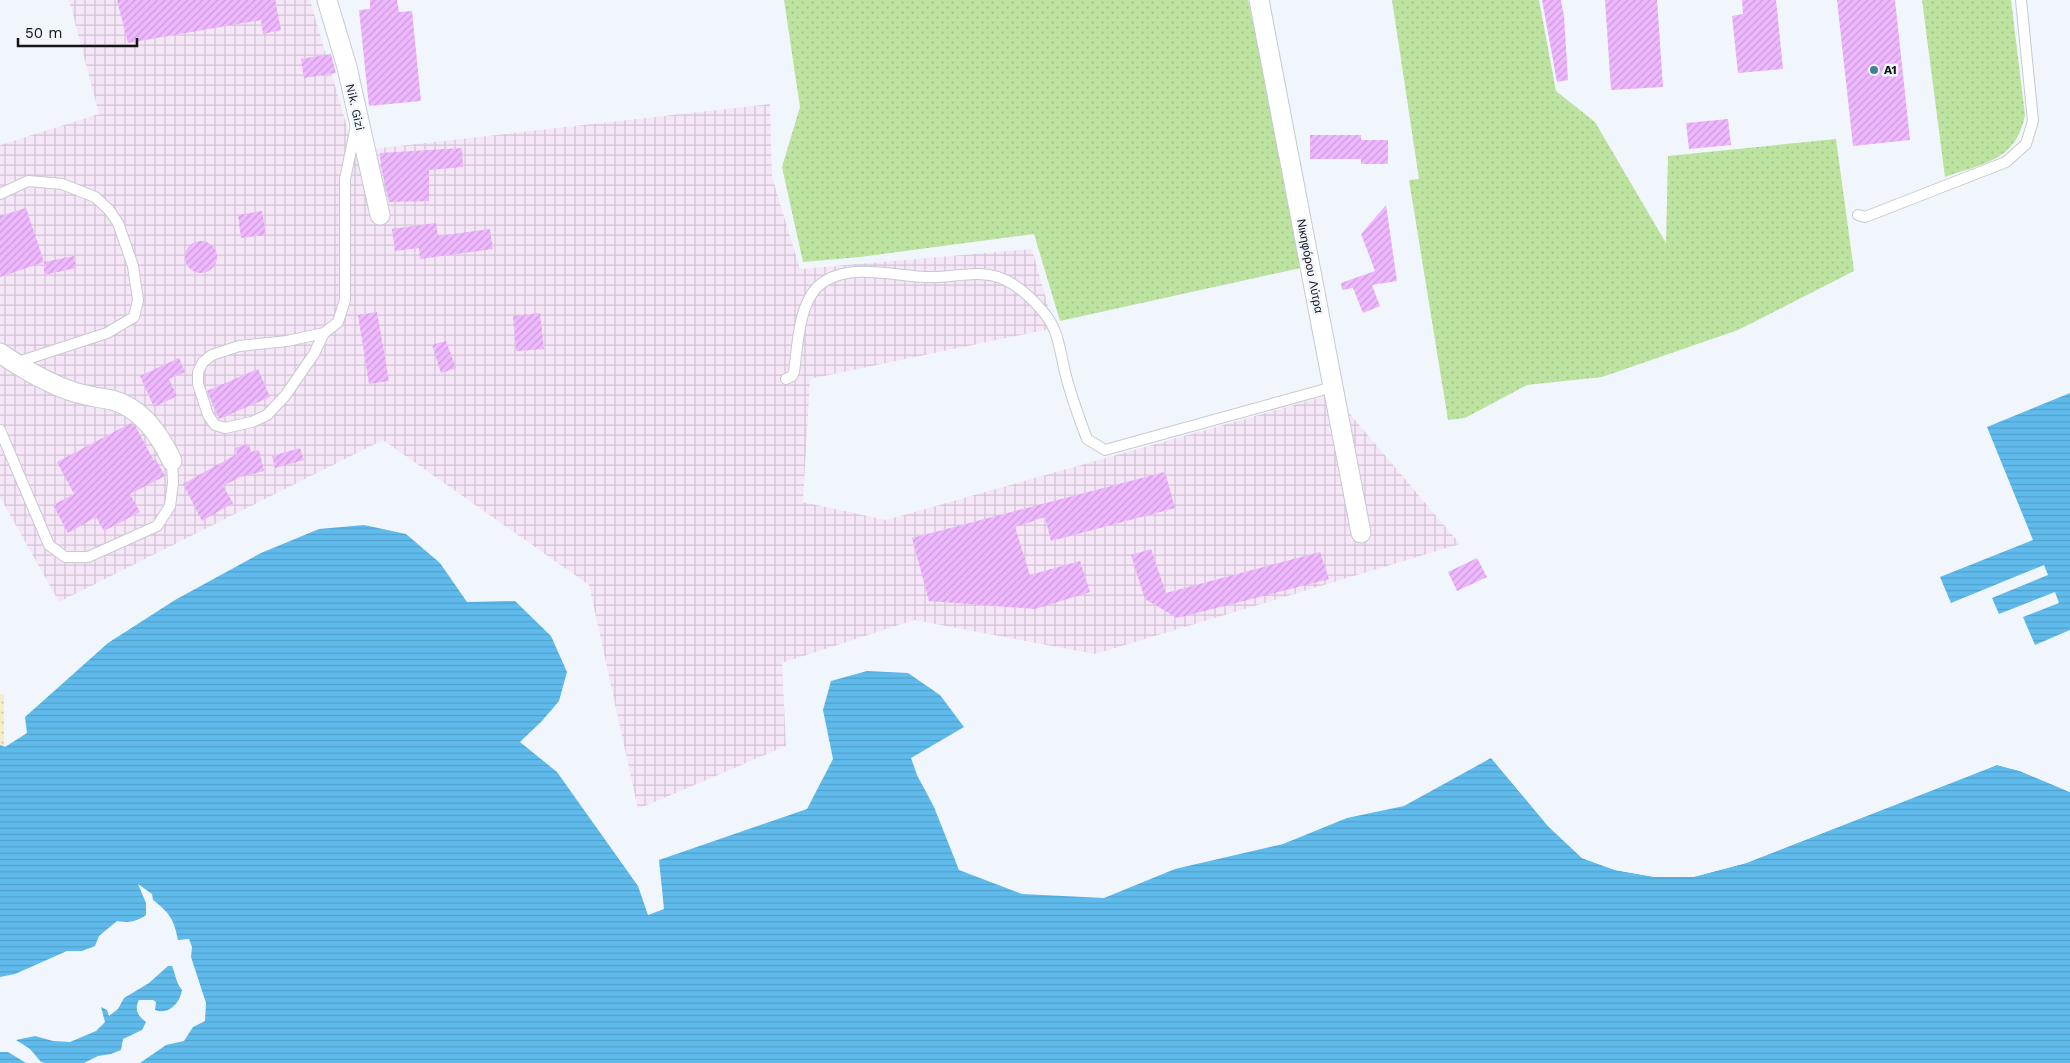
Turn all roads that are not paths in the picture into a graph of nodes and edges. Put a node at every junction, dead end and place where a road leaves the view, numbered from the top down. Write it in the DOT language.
graph roads {
  1 [pos="327,0"];
  2 [pos="1259,0"];
  3 [pos="2021,0"];
  4 [pos="358,118"];
  5 [pos="0,194"];
  6 [pos="380,215"];
  7 [pos="1858,216"];
  8 [pos="324,333"];
  9 [pos="8,358"];
  10 [pos="786,379"];
  11 [pos="1333,387"];
  12 [pos="0,430"];
  13 [pos="172,461"];
  14 [pos="1361,533"];
  1 -- 4 [label="street, Nik. Gizi"];
  2 -- 11 [label="street, Νικηφόρου Λύτρα"];
  3 -- 7 [label="lane"];
  4 -- 6 [label="street, Nik. Gizi"];
  4 -- 8 [label="lane"];
  5 -- 9 [label="lane"];
  8 -- 8 [label="lane"];
  9 -- 13 [label="street"];
  10 -- 11 [label="lane"];
  11 -- 14 [label="street, Νικηφόρου Λύτρα"];
  12 -- 13 [label="lane"];
}
